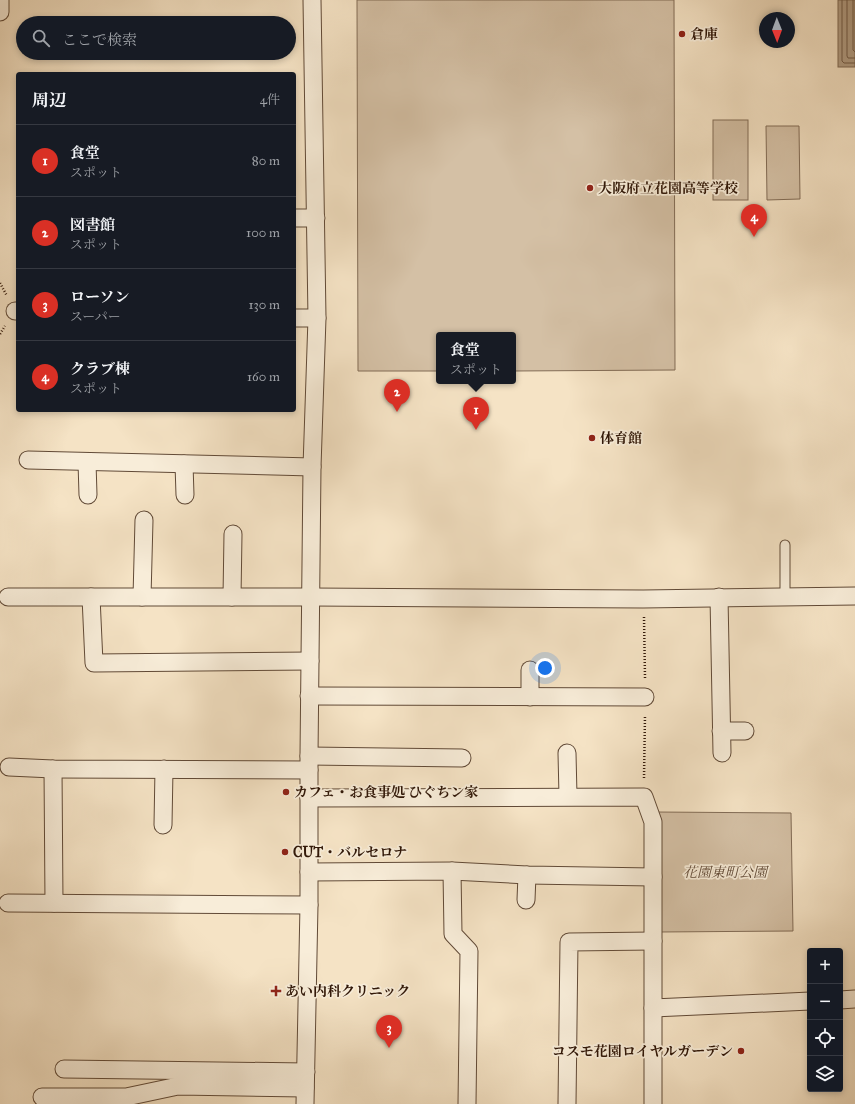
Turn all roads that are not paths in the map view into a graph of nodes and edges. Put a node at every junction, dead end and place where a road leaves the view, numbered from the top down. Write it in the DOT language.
graph roads {
  1 [pos="0,0"];
  2 [pos="312,0"];
  3 [pos="0,12"];
  4 [pos="296,218"];
  5 [pos="316,218"];
  6 [pos="296,318"];
  7 [pos="317,318"];
  8 [pos="28,460"];
  9 [pos="87,462"];
  10 [pos="184,464"];
  11 [pos="312,467"];
  12 [pos="88,495"];
  13 [pos="184,495"];
  14 [pos="144,520"];
  15 [pos="233,534"];
  16 [pos="785,545"];
  17 [pos="785,596"];
  18 [pos="855,596"];
  19 [pos="8,597"];
  20 [pos="91,597"];
  21 [pos="142,597"];
  22 [pos="232,597"];
  23 [pos="311,597"];
  24 [pos="719,597"];
  25 [pos="310,661"];
  26 [pos="530,670"];
  27 [pos="309,696"];
  28 [pos="530,697"];
  29 [pos="645,697"];
  30 [pos="721,731"];
  31 [pos="745,731"];
  32 [pos="567,753"];
  33 [pos="722,753"];
  34 [pos="462,758"];
  35 [pos="309,763"];
  36 [pos="9,767"];
  37 [pos="53,769"];
  38 [pos="164,769"];
  39 [pos="568,796"];
  40 [pos="309,798"];
  41 [pos="163,825"];
  42 [pos="309,872"];
  43 [pos="452,872"];
  44 [pos="526,875"];
  45 [pos="653,877"];
  46 [pos="526,900"];
  47 [pos="8,903"];
  48 [pos="54,903"];
  49 [pos="309,905"];
  50 [pos="654,941"];
  51 [pos="855,999"];
  52 [pos="843,1000"];
  53 [pos="807,1001"];
  54 [pos="653,1008"];
  55 [pos="64,1069"];
  56 [pos="305,1088"];
  57 [pos="42,1097"];
  58 [pos="466,1104"];
  59 [pos="568,1104"];
  60 [pos="653,1104"];
  1 -- 3 [label="street"];
  2 -- 5 [label="street"];
  4 -- 5 [label="street"];
  5 -- 7 [label="street"];
  6 -- 7 [label="street"];
  7 -- 11 [label="street"];
  8 -- 9 [label="street"];
  9 -- 10 [label="street"];
  9 -- 12 [label="street"];
  10 -- 11 [label="street"];
  10 -- 13 [label="street"];
  11 -- 23 [label="street"];
  14 -- 21 [label="street"];
  15 -- 22 [label="street"];
  16 -- 17 [label="lane"];
  17 -- 18 [label="street"];
  17 -- 24 [label="street"];
  19 -- 20 [label="street"];
  20 -- 21 [label="street"];
  20 -- 25 [label="street"];
  21 -- 22 [label="street"];
  22 -- 23 [label="street"];
  23 -- 24 [label="street"];
  23 -- 25 [label="street"];
  24 -- 30 [label="street"];
  25 -- 27 [label="street"];
  26 -- 28 [label="street"];
  27 -- 28 [label="street"];
  27 -- 35 [label="street"];
  28 -- 29 [label="street"];
  30 -- 31 [label="street"];
  30 -- 33 [label="street"];
  32 -- 39 [label="street"];
  34 -- 35 [label="street"];
  35 -- 38 [label="street"];
  35 -- 40 [label="street"];
  36 -- 37 [label="street"];
  37 -- 38 [label="street"];
  37 -- 48 [label="street"];
  38 -- 41 [label="street"];
  39 -- 40 [label="street"];
  39 -- 45 [label="street"];
  40 -- 42 [label="street"];
  42 -- 43 [label="street"];
  42 -- 49 [label="street"];
  43 -- 44 [label="street"];
  43 -- 58 [label="street"];
  44 -- 45 [label="street"];
  44 -- 46 [label="street"];
  45 -- 50 [label="street"];
  47 -- 48 [label="street"];
  48 -- 49 [label="street"];
  49 -- 56 [label="street"];
  50 -- 54 [label="street"];
  50 -- 59 [label="street"];
  51 -- 52 [label="street"];
  53 -- 54 [label="street"];
  54 -- 60 [label="street"];
  55 -- 56 [label="street"];
  56 -- 57 [label="street"];
}
